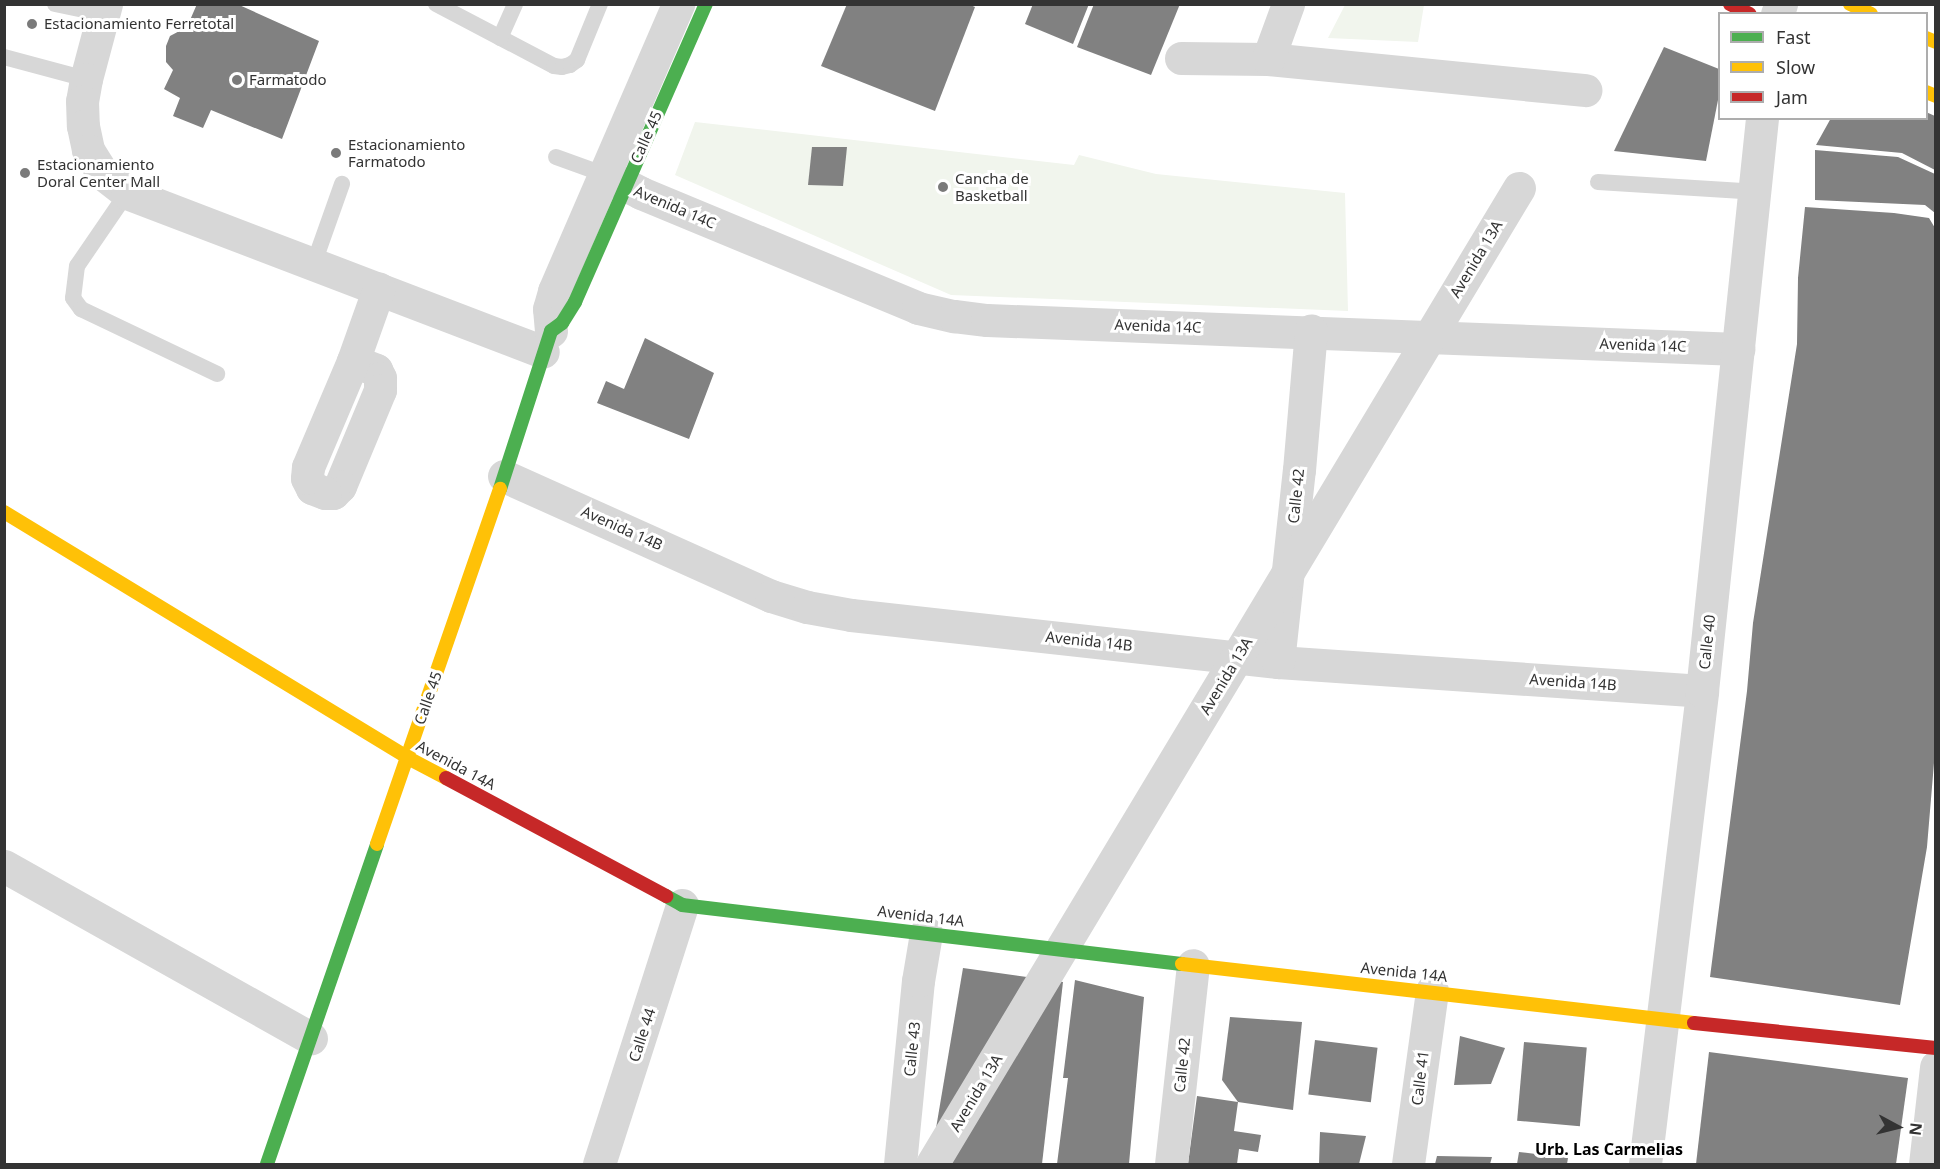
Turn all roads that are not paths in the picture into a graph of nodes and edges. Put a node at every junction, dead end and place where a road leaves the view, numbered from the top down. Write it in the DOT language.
graph roads {
  1 [pos="55,4"];
  2 [pos="436,4"];
  3 [pos="515,4"];
  4 [pos="600,4"];
  5 [pos="678,4"];
  6 [pos="706,4"];
  7 [pos="1288,4"];
  8 [pos="1730,4"];
  9 [pos="1850,4"];
  10 [pos="105,9"];
  11 [pos="1746,12"];
  12 [pos="1867,12"];
  13 [pos="500,38"];
  14 [pos="4,57"];
  15 [pos="1181,58"];
  16 [pos="1268,59"];
  17 [pos="86,79"];
  18 [pos="1585,90"];
  19 [pos="1762,120"];
  20 [pos="556,157"];
  21 [pos="615,180"];
  22 [pos="1598,182"];
  23 [pos="342,184"];
  24 [pos="1519,188"];
  25 [pos="1755,192"];
  26 [pos="127,194"];
  27 [pos="315,263"];
  28 [pos="379,288"];
  29 [pos="1311,331"];
  30 [pos="547,342"];
  31 [pos="1738,349"];
  32 [pos="354,361"];
  33 [pos="217,374"];
  34 [pos="504,476"];
  35 [pos="4,512"];
  36 [pos="1278,662"];
  37 [pos="1702,691"];
  38 [pos="408,758"];
  39 [pos="4,866"];
  40 [pos="682,905"];
  41 [pos="926,933"];
  42 [pos="1193,965"];
  43 [pos="1432,991"];
  44 [pos="1662,1020"];
  45 [pos="311,1038"];
  46 [pos="1935,1048"];
  47 [pos="1935,1066"];
  48 [pos="267,1164"];
  49 [pos="599,1164"];
  50 [pos="900,1164"];
  51 [pos="932,1164"];
  52 [pos="1171,1164"];
  53 [pos="1408,1164"];
  54 [pos="1645,1164"];
  55 [pos="1925,1164"];
  1 -- 10 [label="lane"];
  2 -- 13 [label="lane"];
  3 -- 13 [label="lane"];
  4 -- 13 [label="lane"];
  5 -- 21 [label="street, Calle 45"];
  6 -- 21 [label="street, Calle 45"];
  7 -- 16 [label="street"];
  8 -- 11 [label="street"];
  9 -- 12 [label="street"];
  10 -- 17 [label="street"];
  14 -- 17 [label="lane"];
  15 -- 16 [label="street"];
  16 -- 18 [label="street"];
  17 -- 26 [label="street"];
  19 -- 25 [label="street, Calle 40"];
  20 -- 21 [label="lane"];
  21 -- 29 [label="street, Avenida 14C"];
  21 -- 30 [label="street, Calle 45"];
  22 -- 25 [label="lane"];
  23 -- 27 [label="lane"];
  24 -- 51 [label="street, Avenida 13A"];
  25 -- 31 [label="street, Calle 40"];
  26 -- 27 [label="street"];
  26 -- 33 [label="lane"];
  27 -- 28 [label="street"];
  28 -- 30 [label="street"];
  28 -- 32 [label="street"];
  29 -- 31 [label="street, Avenida 14C"];
  29 -- 36 [label="street, Calle 42"];
  30 -- 34 [label="street, Calle 45"];
  31 -- 37 [label="street, Calle 40"];
  34 -- 36 [label="street, Avenida 14B"];
  34 -- 38 [label="street, Calle 45"];
  35 -- 38 [label="street, Avenida 14A"];
  36 -- 37 [label="street, Avenida 14B"];
  37 -- 44 [label="street, Calle 40"];
  38 -- 40 [label="street, Avenida 14A"];
  38 -- 45 [label="street, Calle 45"];
  39 -- 45 [label="street"];
  40 -- 41 [label="street, Avenida 14A"];
  40 -- 49 [label="street, Calle 44"];
  41 -- 42 [label="street, Avenida 14A"];
  41 -- 50 [label="street, Calle 43"];
  42 -- 43 [label="street, Avenida 14A"];
  42 -- 52 [label="street, Calle 42"];
  43 -- 44 [label="street, Avenida 14A"];
  43 -- 53 [label="street, Calle 41"];
  44 -- 46 [label="street, Avenida 14A"];
  44 -- 54 [label="street, Calle 40"];
  45 -- 48 [label="street, Calle 45"];
  47 -- 55 [label="street"];
}
